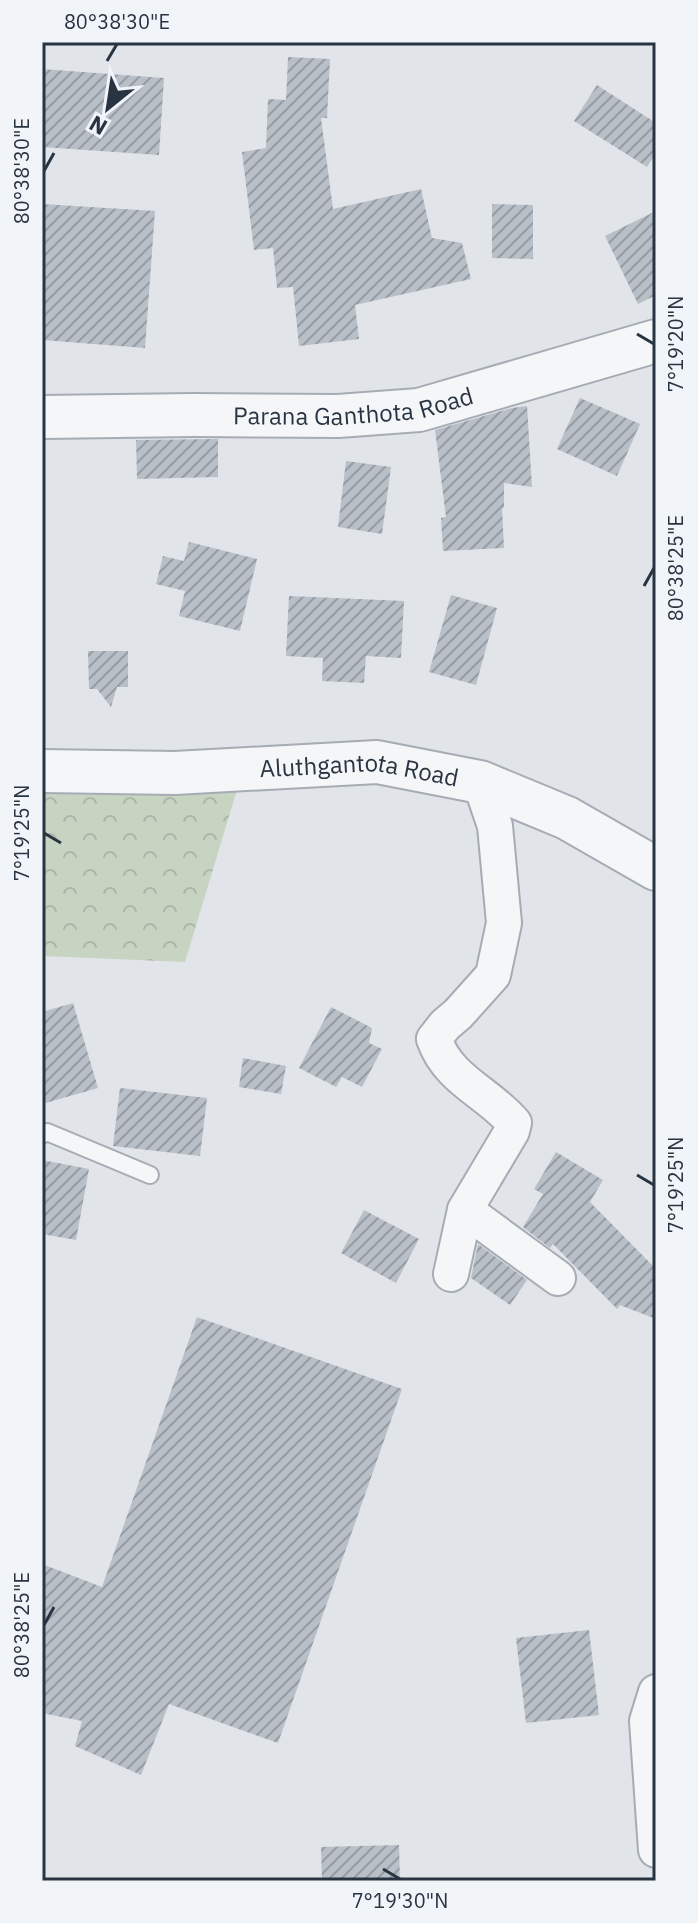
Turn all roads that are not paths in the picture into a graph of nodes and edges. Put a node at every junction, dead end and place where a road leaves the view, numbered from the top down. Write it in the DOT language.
graph roads {
  1 [pos="656,341"];
  2 [pos="42,417"];
  3 [pos="42,771"];
  4 [pos="480,782"];
  5 [pos="656,869"];
  6 [pos="42,1135"];
  7 [pos="150,1175"];
  8 [pos="465,1210"];
  9 [pos="451,1274"];
  10 [pos="558,1278"];
  11 [pos="656,1692"];
  12 [pos="656,1850"];
  1 -- 2 [label="street, Parana Ganthota Road"];
  3 -- 4 [label="street, Aluthgantota Road"];
  4 -- 5 [label="street, Aluthgantota Road"];
  4 -- 8 [label="street"];
  6 -- 7 [label="lane"];
  8 -- 9 [label="street"];
  8 -- 10 [label="street"];
  11 -- 12 [label="street"];
}
